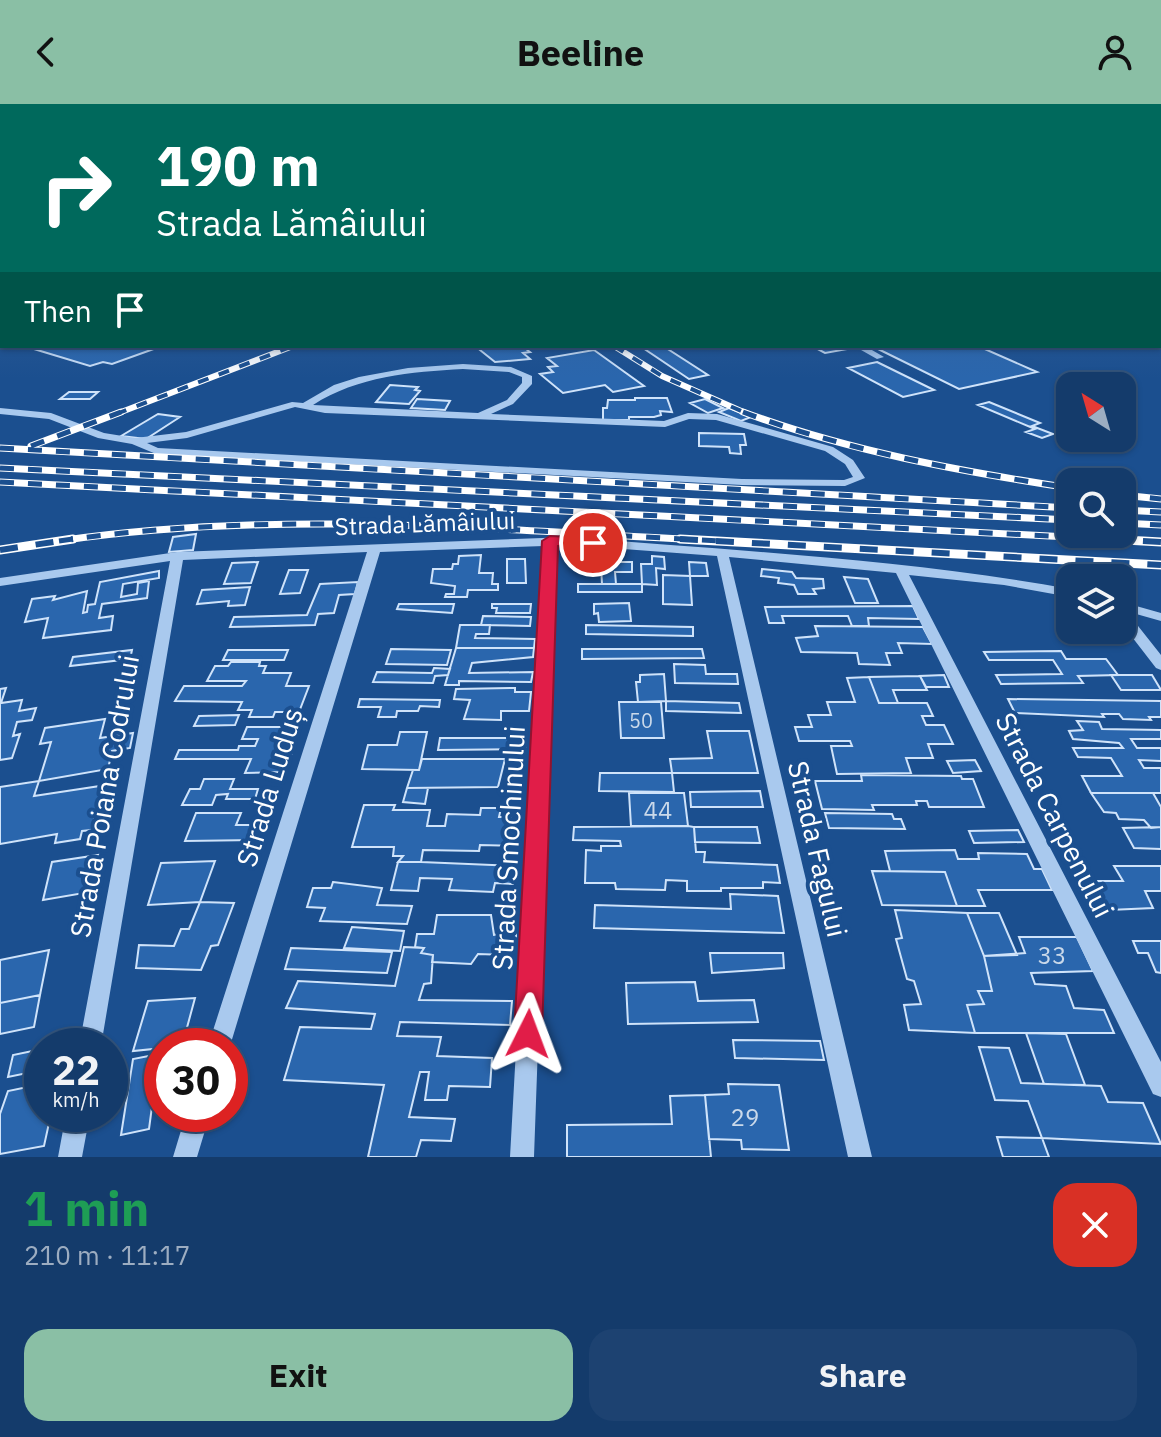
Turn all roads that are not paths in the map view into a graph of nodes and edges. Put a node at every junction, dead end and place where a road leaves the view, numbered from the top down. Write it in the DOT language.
graph roads {
  1 [pos="862,348"];
  2 [pos="880,357"];
  3 [pos="303,407"];
  4 [pos="0,411"];
  5 [pos="474,416"];
  6 [pos="135,441"];
  7 [pos="550,541"];
  8 [pos="375,547"];
  9 [pos="722,553"];
  10 [pos="177,556"];
  11 [pos="900,569"];
  12 [pos="0,582"];
  13 [pos="1056,590"];
  14 [pos="1136,610"];
  15 [pos="1161,617"];
  16 [pos="1136,633"];
  17 [pos="1161,665"];
  18 [pos="93,1028"];
  19 [pos="225,1028"];
  20 [pos="1161,1086"];
  21 [pos="75,1132"];
  22 [pos="193,1132"];
  23 [pos="70,1157"];
  24 [pos="185,1157"];
  25 [pos="522,1157"];
  26 [pos="860,1157"];
  1 -- 2 [label="street"];
  3 -- 5 [label="street"];
  3 -- 5 [label="street"];
  3 -- 6 [label="street"];
  4 -- 6 [label="street"];
  5 -- 6 [label="street"];
  7 -- 8 [label="street, Strada Lămâiului"];
  7 -- 9 [label="street, Strada Lămâiului"];
  7 -- 25 [label="street, Strada Smochinului"];
  8 -- 10 [label="street, Strada Lămâiului"];
  8 -- 19 [label="street, Strada Luduș"];
  9 -- 11 [label="street, Strada Lămâiului"];
  9 -- 26 [label="street, Strada Fagului"];
  10 -- 12 [label="street, Strada Lămâiului"];
  10 -- 18 [label="street, Strada Poiana Codrului"];
  11 -- 13 [label="street, Strada Lămâiului"];
  11 -- 20 [label="street, Strada Carpenului"];
  14 -- 15 [label="street"];
  16 -- 17 [label="street"];
  21 -- 23 [label="street"];
  22 -- 24 [label="street"];
}
